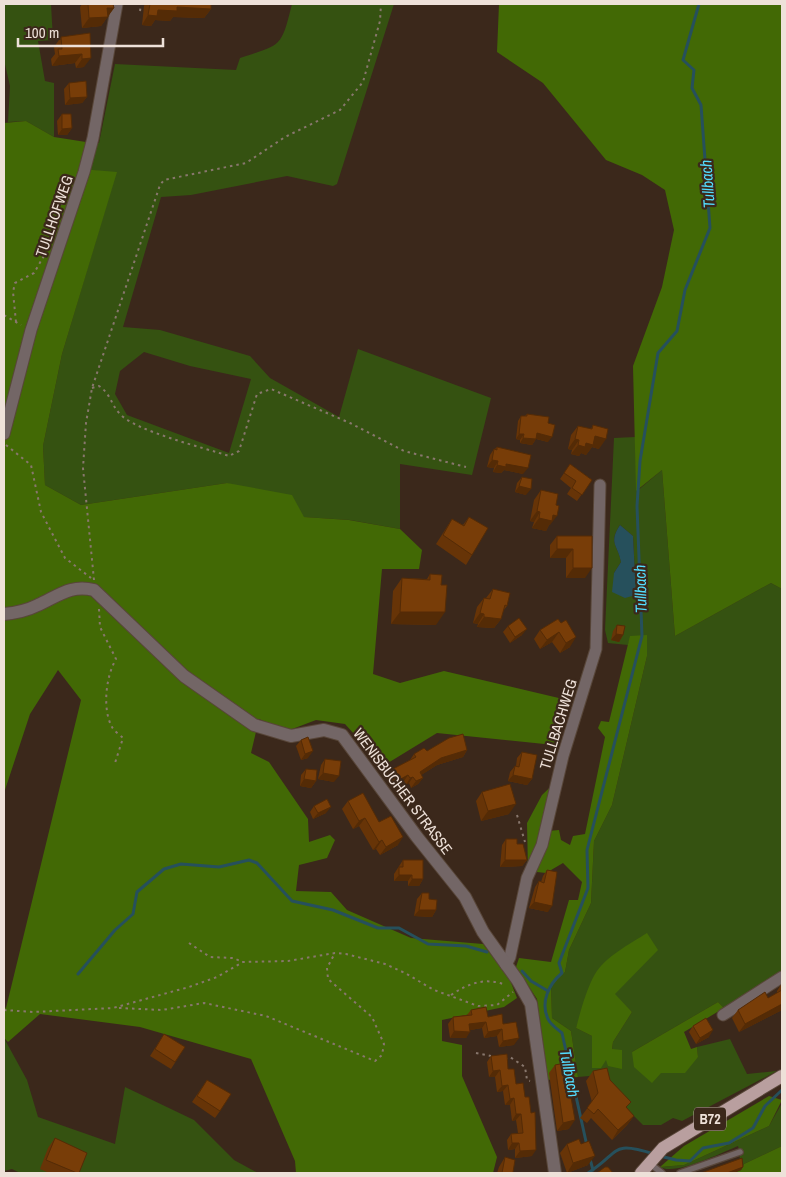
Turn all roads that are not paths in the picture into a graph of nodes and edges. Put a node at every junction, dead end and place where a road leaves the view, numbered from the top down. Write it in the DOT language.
graph roads {
  1 [pos="117,4"];
  2 [pos="4,434"];
  3 [pos="600,485"];
  4 [pos="4,614"];
  5 [pos="506,965"];
  6 [pos="782,977"];
  7 [pos="723,1014"];
  8 [pos="782,1073"];
  9 [pos="740,1152"];
  10 [pos="649,1163"];
  11 [pos="555,1173"];
  12 [pos="641,1173"];
  13 [pos="662,1173"];
  14 [pos="680,1173"];
  1 -- 2 [label="street, TULLHOFWEG"];
  3 -- 5 [label="street, TULLBACHWEG"];
  4 -- 5 [label="street, WENISBUCHER STRASSE"];
  5 -- 11 [label="street, WENISBUCHER STRASSE"];
  6 -- 7 [label="street"];
  8 -- 10 [label="main road, B72"];
  9 -- 14 [label="lane"];
  10 -- 12 [label="main road, B72"];
  10 -- 13 [label="lane"];
}
